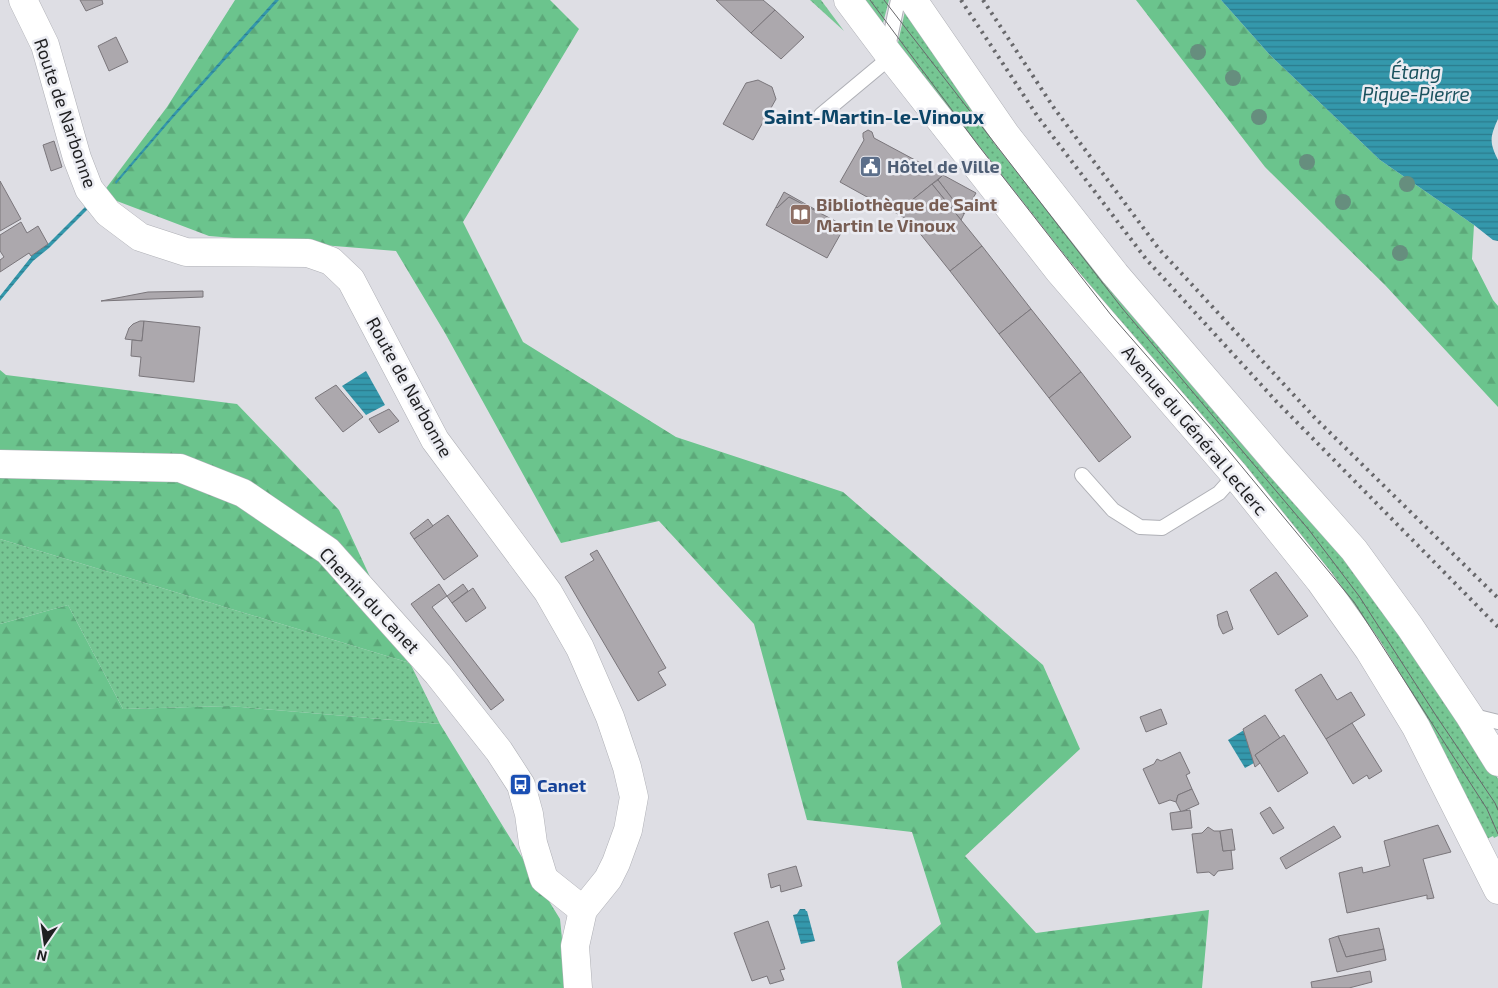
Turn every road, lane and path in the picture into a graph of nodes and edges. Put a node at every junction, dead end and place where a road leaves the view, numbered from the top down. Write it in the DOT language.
graph roads {
  1 [pos="23,0"];
  2 [pos="848,0"];
  3 [pos="898,0"];
  4 [pos="913,0"];
  5 [pos="887,52"];
  6 [pos="822,116"];
  7 [pos="0,464"];
  8 [pos="1235,475"];
  9 [pos="1082,476"];
  10 [pos="1469,714"];
  11 [pos="1498,722"];
  12 [pos="1498,762"];
  13 [pos="1498,890"];
  14 [pos="582,910"];
  15 [pos="578,988"];
  1 -- 14 [label="street, Route de Narbonne"];
  2 -- 5 [label="street, Avenue du Général Leclerc"];
  3 -- 5 [label="lane"];
  4 -- 10 [label="street"];
  5 -- 6 [label="lane"];
  5 -- 8 [label="street, Avenue du Général Leclerc"];
  7 -- 14 [label="street, Chemin du Canet"];
  8 -- 9 [label="lane"];
  8 -- 13 [label="street, Avenue du Général Leclerc"];
  10 -- 11 [label="lane"];
  10 -- 12 [label="street"];
  14 -- 15 [label="street, Route de Narbonne"];
}
